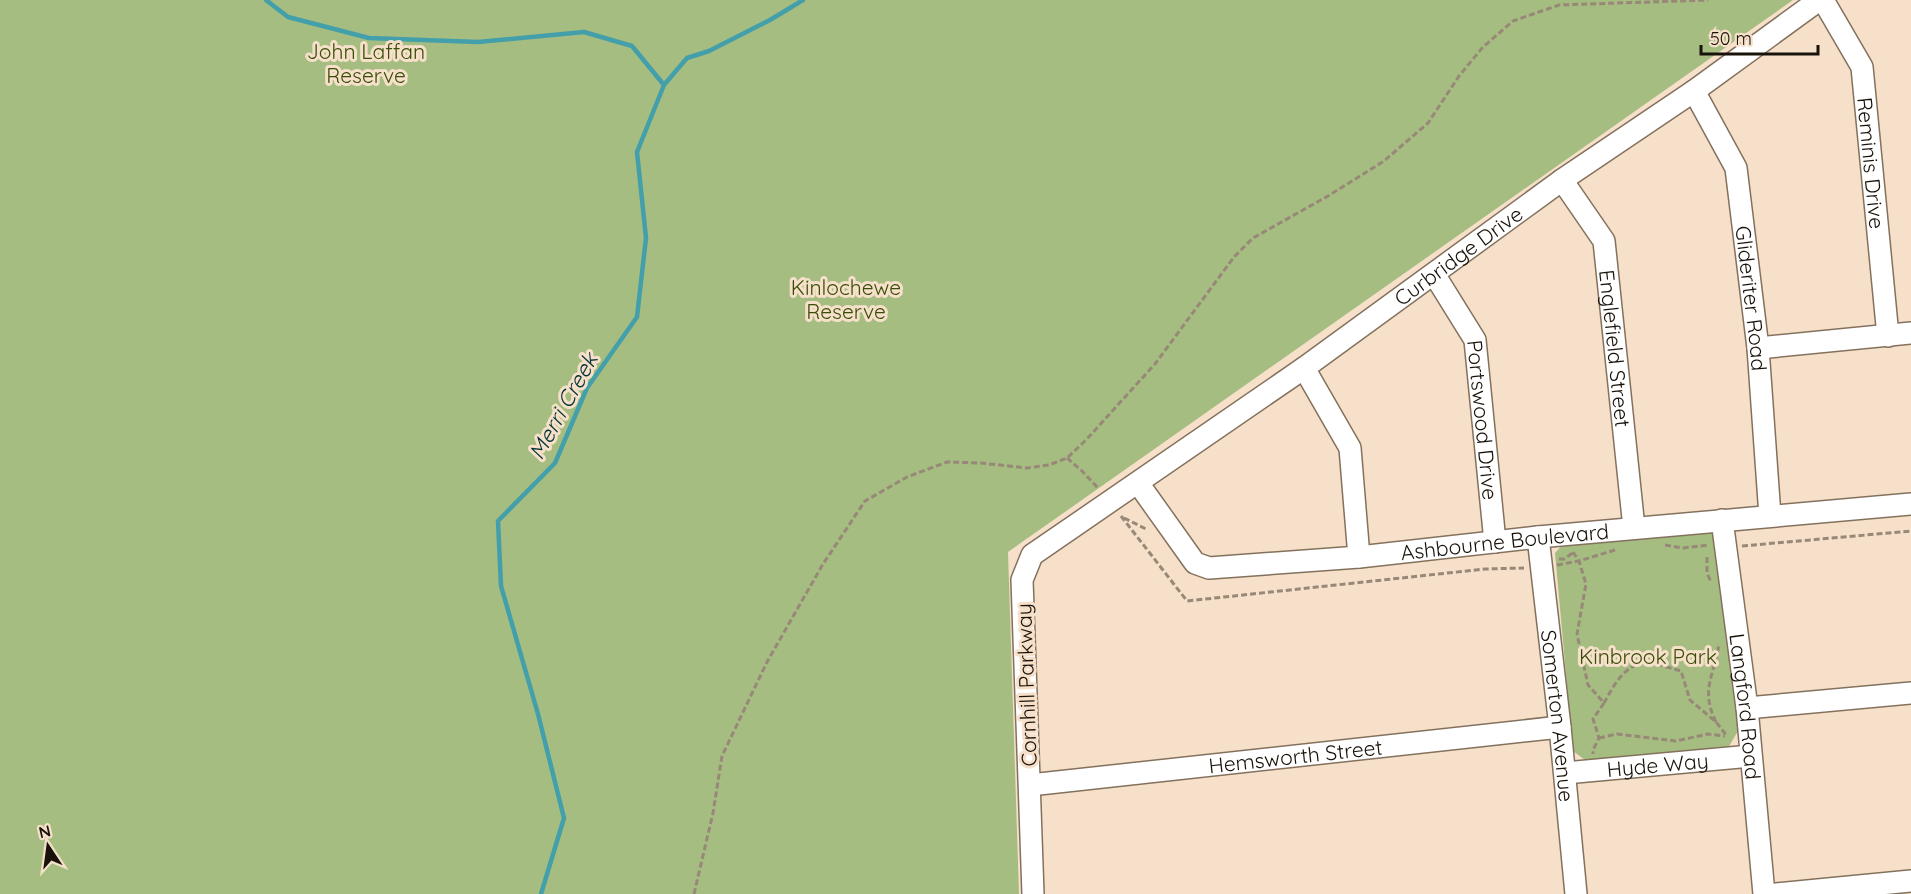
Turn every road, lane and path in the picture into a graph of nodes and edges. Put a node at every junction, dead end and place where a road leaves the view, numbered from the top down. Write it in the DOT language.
graph roads {
  1 [pos="1708,0"];
  2 [pos="1821,0"];
  3 [pos="1694,91"];
  4 [pos="1562,180"];
  5 [pos="1434,274"];
  6 [pos="1911,333"];
  7 [pos="1888,336"];
  8 [pos="1758,348"];
  9 [pos="1304,368"];
  10 [pos="1067,458"];
  11 [pos="1138,483"];
  12 [pos="1911,504"];
  13 [pos="1103,507"];
  14 [pos="1770,516"];
  15 [pos="1722,520"];
  16 [pos="1634,528"];
  17 [pos="1911,531"];
  18 [pos="1538,537"];
  19 [pos="1495,542"];
  20 [pos="1717,546"];
  21 [pos="1564,548"];
  22 [pos="1359,557"];
  23 [pos="1711,583"];
  24 [pos="1720,642"];
  25 [pos="1911,693"];
  26 [pos="1604,703"];
  27 [pos="1747,708"];
  28 [pos="1716,722"];
  29 [pos="1560,727"];
  30 [pos="1599,738"];
  31 [pos="1751,756"];
  32 [pos="1594,771"];
  33 [pos="1565,773"];
  34 [pos="1030,785"];
  35 [pos="1911,881"];
  36 [pos="694,894"];
  37 [pos="1033,894"];
  38 [pos="1576,894"];
  39 [pos="1764,894"];
  40 [pos="1776,894"];
  1 -- 10 [label="path"];
  2 -- 3 [label="street, Curbridge Drive"];
  2 -- 7 [label="street, Reminis Drive"];
  3 -- 4 [label="street, Curbridge Drive"];
  3 -- 8 [label="street, Glideriter Road"];
  4 -- 5 [label="street, Curbridge Drive"];
  4 -- 16 [label="street, Englefield Street"];
  5 -- 9 [label="street, Curbridge Drive"];
  5 -- 19 [label="street, Portswood Drive"];
  6 -- 7 [label="street"];
  7 -- 8 [label="street"];
  8 -- 14 [label="street, Glideriter Road"];
  9 -- 11 [label="street, Curbridge Drive"];
  9 -- 22 [label="street"];
  10 -- 13 [label="path"];
  10 -- 36 [label="path"];
  11 -- 13 [label="street, Curbridge Drive"];
  11 -- 22 [label="street, Ashbourne Boulevard"];
  12 -- 14 [label="street, Ashbourne Boulevard"];
  13 -- 34 [label="street, Cornhill Parkway"];
  14 -- 15 [label="street, Ashbourne Boulevard"];
  15 -- 16 [label="street, Ashbourne Boulevard"];
  15 -- 20 [label="street, Langford Road"];
  15 -- 20 [label="path"];
  16 -- 18 [label="street, Ashbourne Boulevard"];
  17 -- 20 [label="path"];
  18 -- 19 [label="street, Ashbourne Boulevard"];
  18 -- 29 [label="street, Somerton Avenue"];
  19 -- 22 [label="street, Ashbourne Boulevard"];
  20 -- 23 [label="path"];
  20 -- 27 [label="street, Langford Road"];
  21 -- 26 [label="path"];
  24 -- 28 [label="path"];
  25 -- 27 [label="street"];
  26 -- 28 [label="path"];
  26 -- 30 [label="path"];
  27 -- 31 [label="street, Langford Road"];
  28 -- 30 [label="path"];
  29 -- 33 [label="street, Somerton Avenue"];
  29 -- 34 [label="street, Hemsworth Street"];
  30 -- 32 [label="path"];
  31 -- 32 [label="street, Hyde Way"];
  31 -- 39 [label="street, Langford Road"];
  32 -- 33 [label="street, Hyde Way"];
  33 -- 38 [label="street, Somerton Avenue"];
  34 -- 37 [label="street, Cornhill Parkway"];
  35 -- 40 [label="street"];
}
